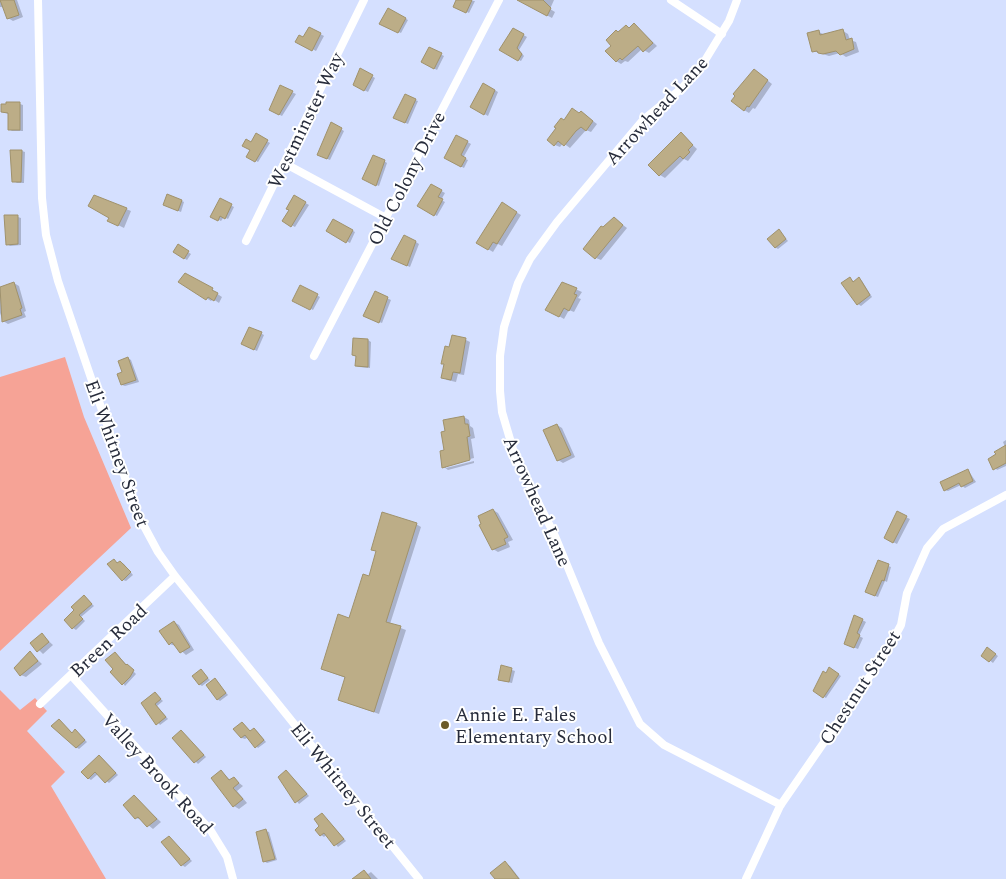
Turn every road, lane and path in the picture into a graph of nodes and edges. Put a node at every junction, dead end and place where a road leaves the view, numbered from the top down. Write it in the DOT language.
graph roads {
  1 [pos="38,0"];
  2 [pos="364,0"];
  3 [pos="499,0"];
  4 [pos="671,0"];
  5 [pos="737,0"];
  6 [pos="722,34"];
  7 [pos="284,163"];
  8 [pos="386,218"];
  9 [pos="246,241"];
  10 [pos="314,356"];
  11 [pos="1006,494"];
  12 [pos="175,576"];
  13 [pos="71,675"];
  14 [pos="40,704"];
  15 [pos="781,805"];
  16 [pos="233,879"];
  17 [pos="419,879"];
  18 [pos="746,879"];
  1 -- 12 [label="street, Eli Whitney Street"];
  2 -- 7 [label="street, Westminster Way"];
  3 -- 8 [label="street, Old Colony Drive"];
  4 -- 6 [label="street"];
  5 -- 6 [label="street, Arrowhead Lane"];
  6 -- 15 [label="street, Arrowhead Lane"];
  7 -- 8 [label="street"];
  7 -- 9 [label="street, Westminster Way"];
  8 -- 10 [label="street, Old Colony Drive"];
  11 -- 15 [label="street, Chestnut Street"];
  12 -- 13 [label="street, Breen Road"];
  12 -- 17 [label="street, Eli Whitney Street"];
  13 -- 14 [label="street, Breen Road"];
  13 -- 16 [label="street, Valley Brook Road"];
  15 -- 18 [label="street, Chestnut Street"];
}
